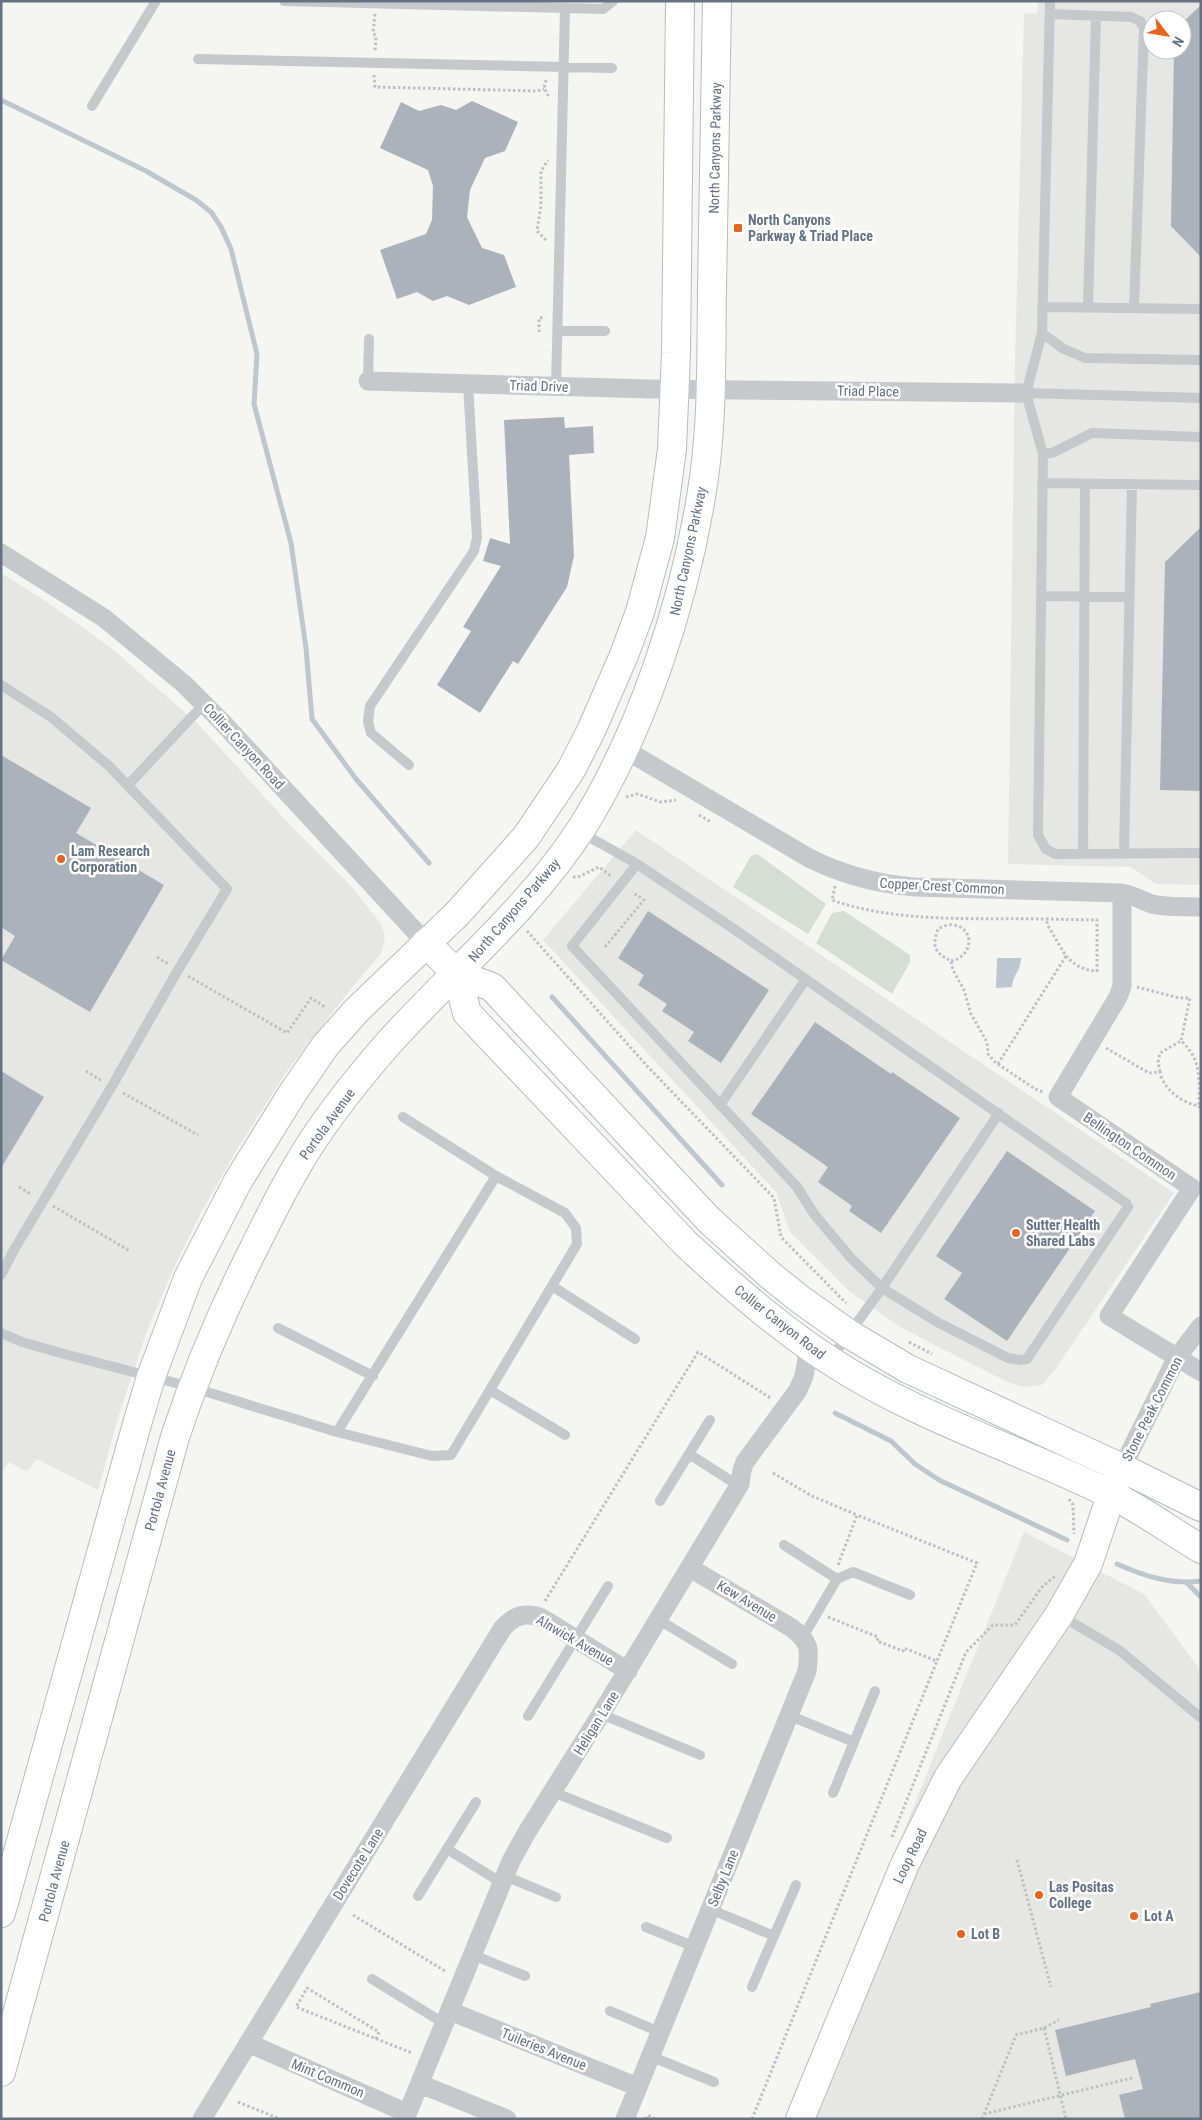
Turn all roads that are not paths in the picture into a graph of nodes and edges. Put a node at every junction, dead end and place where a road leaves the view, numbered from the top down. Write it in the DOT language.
graph roads {
  1 [pos="156,1"];
  2 [pos="284,1"];
  3 [pos="613,1"];
  4 [pos="680,1"];
  5 [pos="717,1"];
  6 [pos="1050,1"];
  7 [pos="566,8"];
  8 [pos="1050,14"];
  9 [pos="1096,16"];
  10 [pos="198,59"];
  11 [pos="564,67"];
  12 [pos="612,68"];
  13 [pos="92,106"];
  14 [pos="1042,307"];
  15 [pos="1088,307"];
  16 [pos="1134,308"];
  17 [pos="1201,309"];
  18 [pos="558,331"];
  19 [pos="605,331"];
  20 [pos="1042,333"];
  21 [pos="370,340"];
  22 [pos="1201,360"];
  23 [pos="368,382"];
  24 [pos="468,384"];
  25 [pos="556,387"];
  26 [pos="674,389"];
  27 [pos="710,389"];
  28 [pos="1026,393"];
  29 [pos="1201,398"];
  30 [pos="1201,437"];
  31 [pos="1043,454"];
  32 [pos="1042,483"];
  33 [pos="1085,484"];
  34 [pos="1132,484"];
  35 [pos="1201,486"];
  36 [pos="1,553"];
  37 [pos="1041,596"];
  38 [pos="1084,596"];
  39 [pos="1129,597"];
  40 [pos="1,685"];
  41 [pos="204,704"];
  42 [pos="624,749"];
  43 [pos="409,765"];
  44 [pos="129,784"];
  45 [pos="579,831"];
  46 [pos="1124,853"];
  47 [pos="1201,853"];
  48 [pos="1083,854"];
  49 [pos="637,864"];
  50 [pos="1122,893"];
  51 [pos="1201,906"];
  52 [pos="426,943"];
  53 [pos="457,974"];
  54 [pos="806,979"];
  55 [pos="720,1105"];
  56 [pos="998,1113"];
  57 [pos="403,1117"];
  58 [pos="496,1176"];
  59 [pos="1,1275"];
  60 [pos="552,1286"];
  61 [pos="882,1288"];
  62 [pos="1201,1326"];
  63 [pos="278,1328"];
  64 [pos="1,1333"];
  65 [pos="849,1334"];
  66 [pos="635,1338"];
  67 [pos="805,1342"];
  68 [pos="1176,1359"];
  69 [pos="830,1361"];
  70 [pos="1201,1372"];
  71 [pos="373,1376"];
  72 [pos="151,1377"];
  73 [pos="191,1388"];
  74 [pos="490,1390"];
  75 [pos="710,1420"];
  76 [pos="337,1432"];
  77 [pos="565,1435"];
  78 [pos="689,1454"];
  79 [pos="1122,1468"];
  80 [pos="740,1485"];
  81 [pos="1111,1494"];
  82 [pos="660,1501"];
  83 [pos="1201,1507"];
  84 [pos="784,1545"];
  85 [pos="1201,1549"];
  86 [pos="690,1568"];
  87 [pos="835,1578"];
  88 [pos="608,1586"];
  89 [pos="910,1595"];
  90 [pos="528,1615"];
  91 [pos="1059,1615"];
  92 [pos="659,1620"];
  93 [pos="803,1637"];
  94 [pos="575,1638"];
  95 [pos="732,1664"];
  96 [pos="628,1671"];
  97 [pos="875,1691"];
  98 [pos="601,1714"];
  99 [pos="788,1715"];
  100 [pos="528,1716"];
  101 [pos="1201,1718"];
  102 [pos="854,1742"];
  103 [pos="700,1755"];
  104 [pos="553,1792"];
  105 [pos="833,1793"];
  106 [pos="476,1802"];
  107 [pos="666,1838"];
  108 [pos="447,1849"];
  109 [pos="504,1879"];
  110 [pos="796,1885"];
  111 [pos="418,1896"];
  112 [pos="556,1897"];
  113 [pos="710,1909"];
  114 [pos="1,1913"];
  115 [pos="646,1927"];
  116 [pos="774,1936"];
  117 [pos="695,1947"];
  118 [pos="473,1955"];
  119 [pos="525,1976"];
  120 [pos="372,1979"];
  121 [pos="752,1987"];
  122 [pos="610,2012"];
  123 [pos="448,2018"];
  124 [pos="660,2032"];
  125 [pos="248,2043"];
  126 [pos="650,2056"];
  127 [pos="1,2072"];
  128 [pos="714,2082"];
  129 [pos="420,2084"];
  130 [pos="638,2087"];
  131 [pos="406,2116"];
  132 [pos="202,2119"];
  133 [pos="507,2119"];
  134 [pos="625,2119"];
  135 [pos="800,2119"];
  1 -- 13 [label="lane"];
  2 -- 7 [label="lane"];
  3 -- 7 [label="lane"];
  4 -- 26 [label="main road"];
  5 -- 27 [label="main road, North Canyons Parkway"];
  6 -- 8 [label="lane"];
  7 -- 11 [label="lane"];
  8 -- 9 [label="lane"];
  8 -- 14 [label="lane"];
  9 -- 15 [label="lane"];
  9 -- 16 [label="lane"];
  10 -- 11 [label="lane"];
  11 -- 12 [label="lane"];
  11 -- 18 [label="lane"];
  14 -- 15 [label="lane"];
  14 -- 20 [label="lane"];
  15 -- 16 [label="lane"];
  16 -- 17 [label="lane"];
  18 -- 19 [label="lane"];
  18 -- 25 [label="lane"];
  20 -- 22 [label="lane"];
  20 -- 28 [label="lane"];
  21 -- 23 [label="lane"];
  23 -- 24 [label="street, Triad Drive"];
  24 -- 25 [label="street, Triad Drive"];
  24 -- 43 [label="lane"];
  25 -- 26 [label="street, Triad Drive"];
  26 -- 27 [label="street, Triad Drive"];
  26 -- 52 [label="main road"];
  27 -- 28 [label="street, Triad Place"];
  27 -- 42 [label="main road, North Canyons Parkway"];
  28 -- 29 [label="lane"];
  28 -- 31 [label="lane"];
  30 -- 31 [label="lane"];
  31 -- 32 [label="lane"];
  32 -- 33 [label="lane"];
  32 -- 37 [label="lane"];
  33 -- 34 [label="lane"];
  33 -- 38 [label="lane"];
  34 -- 35 [label="lane"];
  34 -- 39 [label="lane"];
  36 -- 41 [label="street, Collier Canyon Road"];
  37 -- 38 [label="lane"];
  37 -- 48 [label="lane"];
  38 -- 39 [label="lane"];
  38 -- 48 [label="lane"];
  39 -- 46 [label="lane"];
  40 -- 44 [label="lane"];
  41 -- 44 [label="lane"];
  41 -- 52 [label="street, Collier Canyon Road"];
  42 -- 45 [label="main road, North Canyons Parkway"];
  42 -- 50 [label="street, Copper Crest Common"];
  44 -- 59 [label="lane"];
  45 -- 49 [label="lane"];
  45 -- 53 [label="main road, North Canyons Parkway"];
  46 -- 47 [label="lane"];
  46 -- 48 [label="lane"];
  49 -- 54 [label="lane"];
  49 -- 55 [label="lane"];
  50 -- 51 [label="street, Copper Crest Common"];
  50 -- 68 [label="street, Bellington Common"];
  52 -- 53 [label="main road, Collier Canyon Road"];
  52 -- 72 [label="main road"];
  53 -- 65 [label="main road, Collier Canyon Road"];
  53 -- 67 [label="main road, Collier Canyon Road"];
  53 -- 73 [label="main road, Portola Avenue"];
  54 -- 55 [label="lane"];
  54 -- 56 [label="lane"];
  55 -- 61 [label="lane"];
  56 -- 61 [label="lane"];
  56 -- 61 [label="lane"];
  57 -- 58 [label="lane"];
  58 -- 60 [label="lane"];
  58 -- 71 [label="lane"];
  60 -- 66 [label="lane"];
  60 -- 74 [label="lane"];
  61 -- 65 [label="lane"];
  62 -- 68 [label="street, Stone Peak Common"];
  63 -- 71 [label="lane"];
  64 -- 72 [label="lane"];
  65 -- 69 [label="lane"];
  65 -- 79 [label="main road, Collier Canyon Road"];
  67 -- 69 [label="main road, Collier Canyon Road"];
  67 -- 80 [label="street, Heligan Lane"];
  68 -- 70 [label="street"];
  68 -- 79 [label="street, Stone Peak Common"];
  69 -- 81 [label="main road, Collier Canyon Road"];
  71 -- 76 [label="lane"];
  72 -- 73 [label="lane"];
  72 -- 114 [label="main road"];
  73 -- 76 [label="lane"];
  73 -- 127 [label="main road, Portola Avenue"];
  74 -- 76 [label="lane"];
  74 -- 77 [label="lane"];
  75 -- 78 [label="lane"];
  78 -- 80 [label="lane"];
  78 -- 82 [label="lane"];
  79 -- 81 [label="main road, Loop Road"];
  79 -- 83 [label="main road, Collier Canyon Road"];
  80 -- 86 [label="street, Heligan Lane"];
  81 -- 85 [label="main road, Collier Canyon Road"];
  81 -- 91 [label="main road, Loop Road"];
  84 -- 87 [label="lane"];
  86 -- 92 [label="street, Heligan Lane"];
  86 -- 93 [label="street, Kew Avenue"];
  87 -- 89 [label="lane"];
  87 -- 93 [label="lane"];
  88 -- 94 [label="lane"];
  90 -- 94 [label="street, Alnwick Avenue"];
  90 -- 125 [label="street, Dovecote Lane"];
  91 -- 101 [label="lane"];
  91 -- 135 [label="main road, Loop Road"];
  92 -- 95 [label="lane"];
  92 -- 96 [label="street, Heligan Lane"];
  93 -- 99 [label="street, Selby Lane"];
  94 -- 96 [label="street, Alnwick Avenue"];
  94 -- 100 [label="lane"];
  96 -- 98 [label="street, Heligan Lane"];
  97 -- 102 [label="lane"];
  98 -- 103 [label="lane"];
  98 -- 104 [label="street, Heligan Lane"];
  99 -- 102 [label="lane"];
  99 -- 113 [label="street, Selby Lane"];
  102 -- 105 [label="lane"];
  104 -- 107 [label="lane"];
  104 -- 109 [label="street, Heligan Lane"];
  106 -- 108 [label="lane"];
  108 -- 109 [label="lane"];
  108 -- 111 [label="lane"];
  109 -- 112 [label="lane"];
  109 -- 118 [label="street, Heligan Lane"];
  110 -- 116 [label="lane"];
  113 -- 116 [label="lane"];
  113 -- 117 [label="street, Selby Lane"];
  115 -- 117 [label="lane"];
  116 -- 121 [label="lane"];
  117 -- 124 [label="street, Selby Lane"];
  118 -- 119 [label="lane"];
  118 -- 123 [label="street, Heligan Lane"];
  120 -- 123 [label="lane"];
  122 -- 124 [label="lane"];
  123 -- 129 [label="street, Heligan Lane"];
  123 -- 130 [label="street, Tuileries Avenue"];
  124 -- 126 [label="street, Selby Lane"];
  125 -- 131 [label="street, Mint Common"];
  125 -- 132 [label="street, Dovecote Lane"];
  126 -- 128 [label="lane"];
  126 -- 130 [label="street, Selby Lane"];
  129 -- 131 [label="street, Heligan Lane"];
  129 -- 133 [label="street"];
  130 -- 134 [label="street, Selby Lane"];
}
